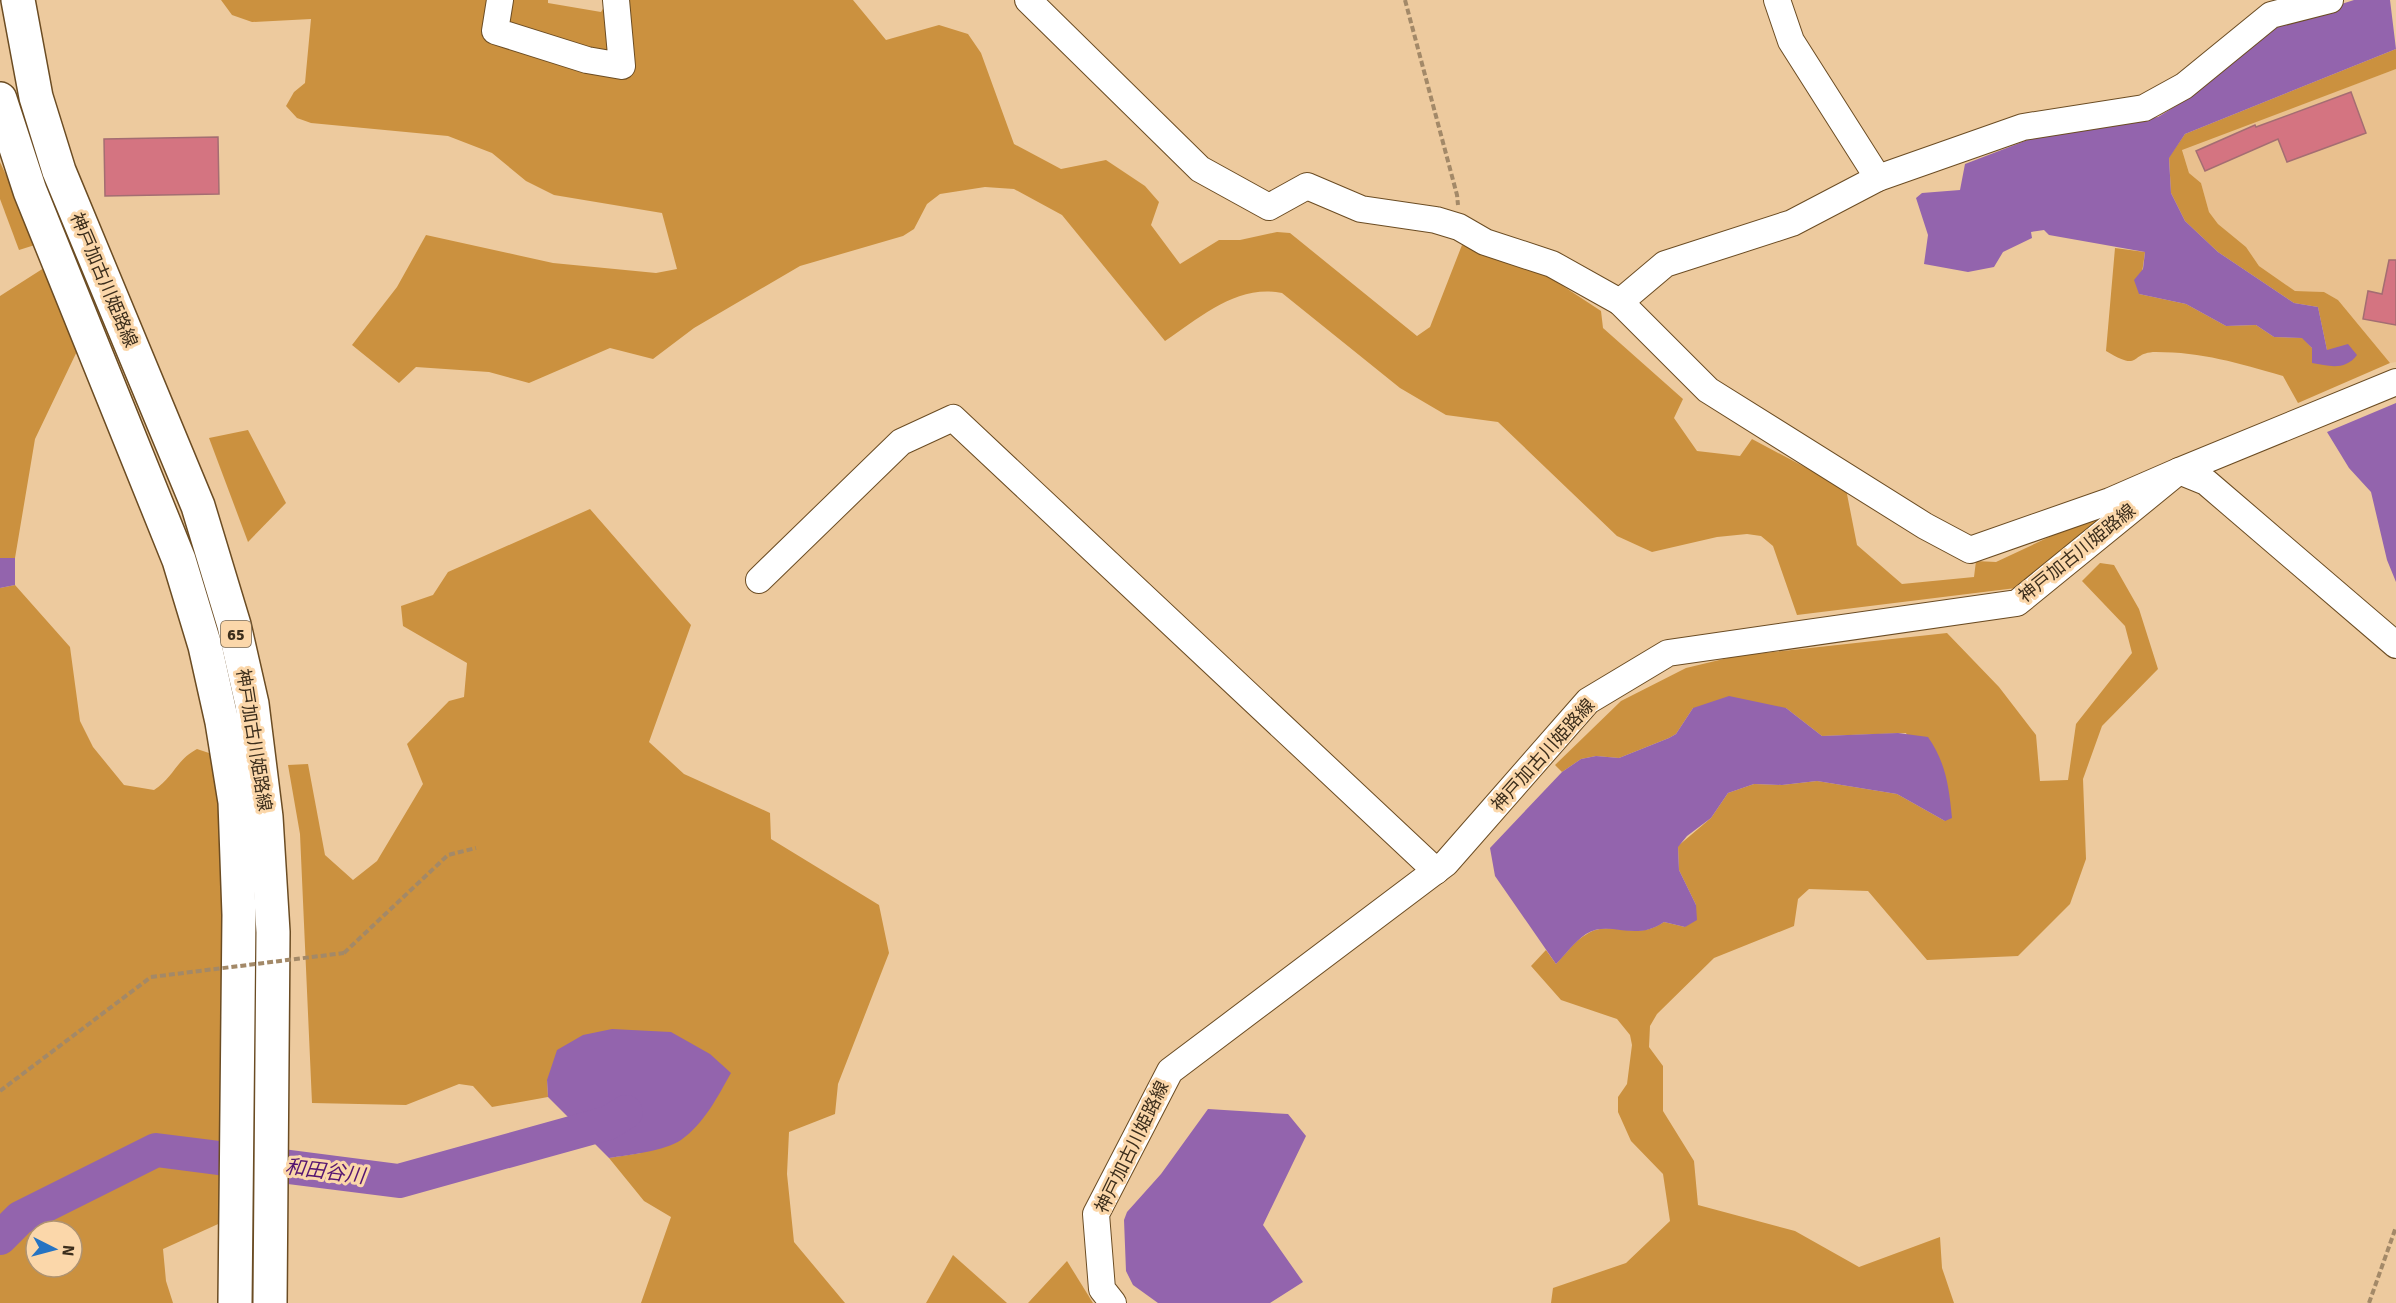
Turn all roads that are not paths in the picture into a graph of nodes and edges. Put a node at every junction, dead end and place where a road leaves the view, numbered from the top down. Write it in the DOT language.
graph roads {
  1 [pos="18,0"];
  2 [pos="500,0"];
  3 [pos="616,0"];
  4 [pos="1028,0"];
  5 [pos="1778,0"];
  6 [pos="2330,0"];
  7 [pos="0,99"];
  8 [pos="1878,178"];
  9 [pos="1620,302"];
  10 [pos="2396,382"];
  11 [pos="2179,471"];
  12 [pos="759,580"];
  13 [pos="2396,645"];
  14 [pos="1436,871"];
  15 [pos="235,1303"];
  16 [pos="270,1303"];
  17 [pos="1113,1303"];
  1 -- 16 [label="main road, 神戸加古川姫路線 / 65"];
  2 -- 3 [label="street"];
  4 -- 9 [label="street"];
  5 -- 8 [label="street"];
  6 -- 8 [label="street"];
  7 -- 15 [label="main road, 神戸加古川姫路線 / 65"];
  8 -- 9 [label="street"];
  9 -- 11 [label="street"];
  10 -- 11 [label="street, 神戸加古川姫路線"];
  11 -- 13 [label="street"];
  11 -- 14 [label="street, 神戸加古川姫路線"];
  12 -- 14 [label="street"];
  14 -- 17 [label="street, 神戸加古川姫路線"];
}
